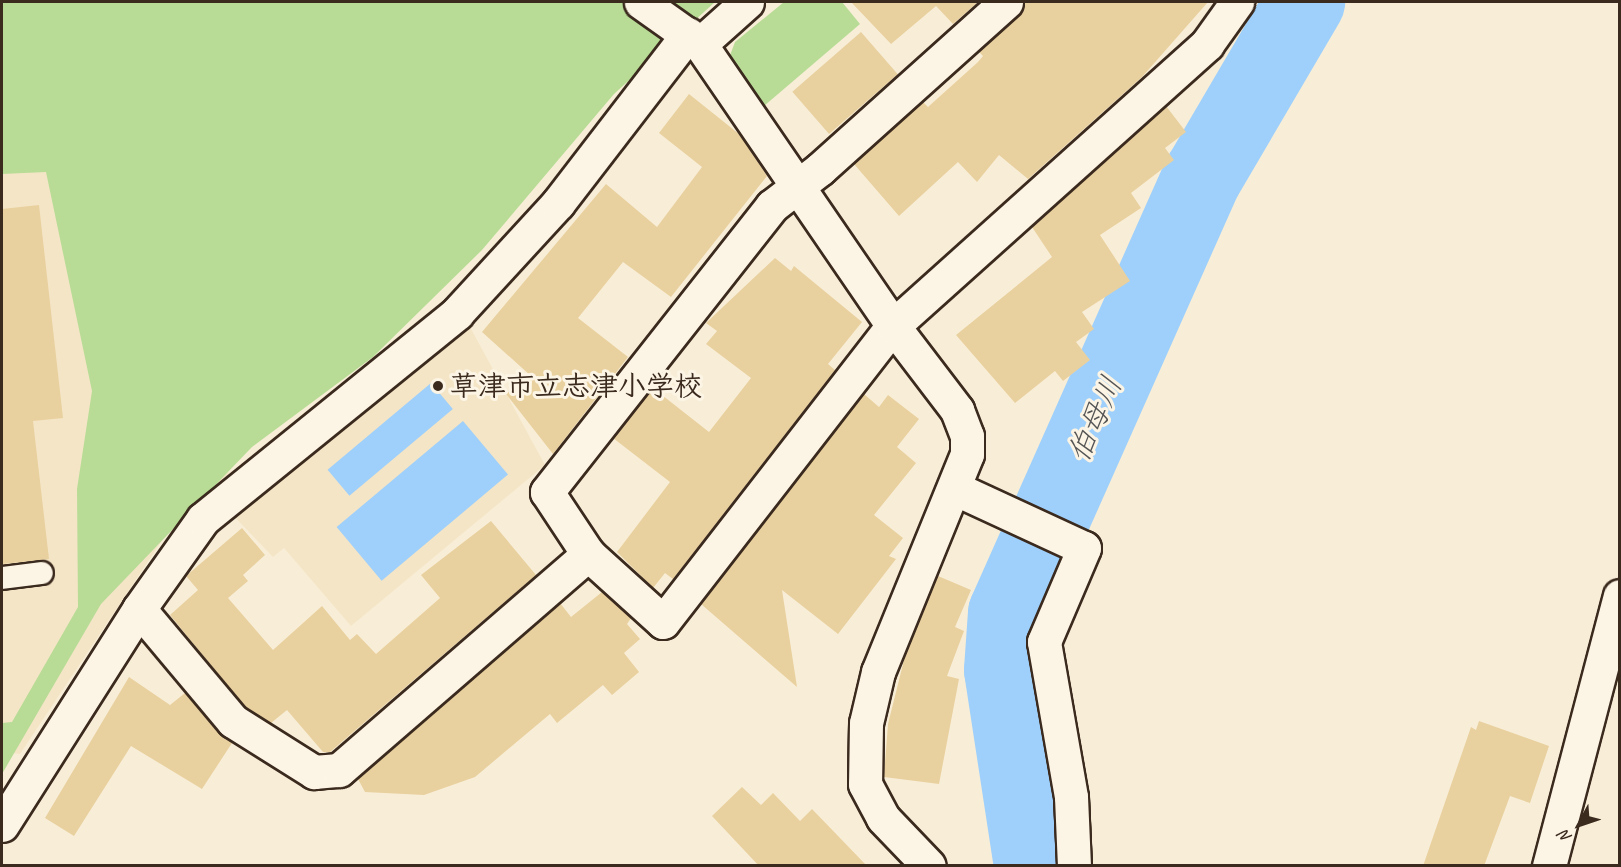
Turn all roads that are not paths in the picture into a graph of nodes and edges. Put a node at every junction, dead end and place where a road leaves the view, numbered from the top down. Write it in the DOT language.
graph roads {
  1 [pos="641,2"];
  2 [pos="747,2"];
  3 [pos="1006,2"];
  4 [pos="1237,2"];
  5 [pos="694,39"];
  6 [pos="798,188"];
  7 [pos="893,326"];
  8 [pos="954,488"];
  9 [pos="588,554"];
  10 [pos="42,573"];
  11 [pos="2,578"];
  12 [pos="1620,596"];
  13 [pos="139,609"];
  14 [pos="2,825"];
  15 [pos="929,866"];
  16 [pos="1074,866"];
  17 [pos="1550,866"];
  1 -- 5 [label="street"];
  2 -- 5 [label="street"];
  3 -- 6 [label="street"];
  4 -- 7 [label="street"];
  5 -- 6 [label="street"];
  5 -- 13 [label="street"];
  6 -- 7 [label="street"];
  6 -- 9 [label="street"];
  7 -- 8 [label="street"];
  7 -- 9 [label="street"];
  8 -- 15 [label="street"];
  8 -- 16 [label="street"];
  9 -- 13 [label="street"];
  10 -- 11 [label="lane"];
  12 -- 17 [label="street"];
  13 -- 14 [label="street"];
}
